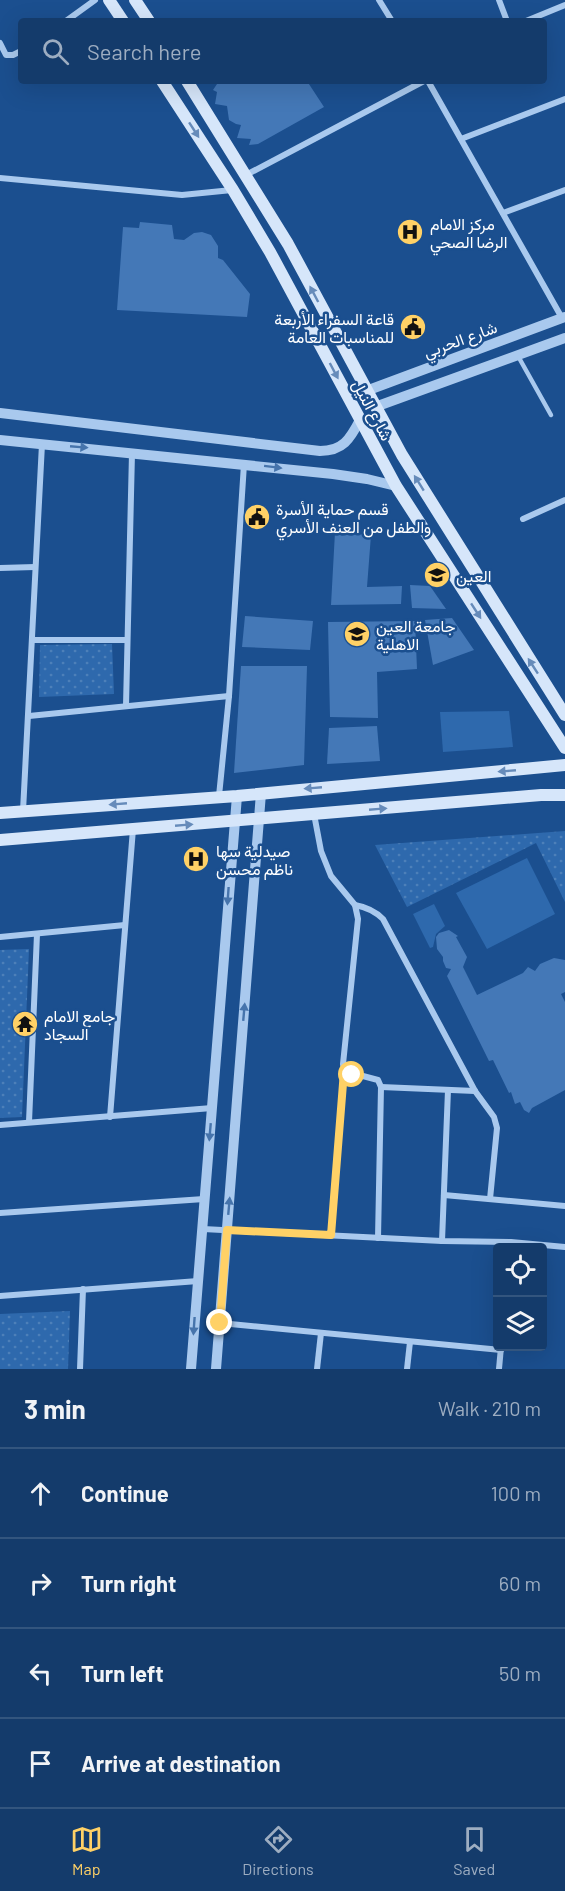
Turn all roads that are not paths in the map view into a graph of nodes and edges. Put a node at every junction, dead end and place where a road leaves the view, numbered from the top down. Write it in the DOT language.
graph roads {
  1 [pos="95,0"];
  2 [pos="109,0"];
  3 [pos="135,0"];
  4 [pos="380,0"];
  5 [pos="499,0"];
  6 [pos="565,5"];
  7 [pos="70,18"];
  8 [pos="121,18"];
  9 [pos="147,18"];
  10 [pos="390,18"];
  11 [pos="506,18"];
  12 [pos="533,18"];
  13 [pos="0,43"];
  14 [pos="18,52"];
  15 [pos="164,84"];
  16 [pos="189,84"];
  17 [pos="420,84"];
  18 [pos="428,84"];
  19 [pos="565,99"];
  20 [pos="461,139"];
  21 [pos="246,175"];
  22 [pos="0,178"];
  23 [pos="233,190"];
  24 [pos="565,190"];
  25 [pos="503,213"];
  26 [pos="288,244"];
  27 [pos="270,252"];
  28 [pos="564,317"];
  29 [pos="565,338"];
  30 [pos="518,356"];
  31 [pos="389,382"];
  32 [pos="366,391"];
  33 [pos="395,399"];
  34 [pos="375,406"];
  35 [pos="0,413"];
  36 [pos="551,415"];
  37 [pos="360,420"];
  38 [pos="0,440"];
  39 [pos="42,444"];
  40 [pos="132,452"];
  41 [pos="244,463"];
  42 [pos="396,486"];
  43 [pos="565,500"];
  44 [pos="523,519"];
  45 [pos="35,567"];
  46 [pos="0,568"];
  47 [pos="33,640"];
  48 [pos="127,640"];
  49 [pos="229,696"];
  50 [pos="126,706"];
  51 [pos="565,715"];
  52 [pos="29,716"];
  53 [pos="565,748"];
  54 [pos="565,765"];
  55 [pos="261,793"];
  56 [pos="237,795"];
  57 [pos="565,795"];
  58 [pos="219,796"];
  59 [pos="23,811"];
  60 [pos="0,813"];
  61 [pos="314,814"];
  62 [pos="260,819"];
  63 [pos="234,820"];
  64 [pos="133,829"];
  65 [pos="0,840"];
  66 [pos="354,905"];
  67 [pos="125,925"];
  68 [pos="37,934"];
  69 [pos="0,937"];
  70 [pos="344,1071"];
  71 [pos="381,1088"];
  72 [pos="448,1090"];
  73 [pos="475,1091"];
  74 [pos="212,1108"];
  75 [pos="110,1117"];
  76 [pos="29,1122"];
  77 [pos="0,1125"];
  78 [pos="444,1194"];
  79 [pos="204,1199"];
  80 [pos="490,1199"];
  81 [pos="565,1206"];
  82 [pos="0,1213"];
  83 [pos="203,1229"];
  84 [pos="227,1230"];
  85 [pos="331,1235"];
  86 [pos="378,1238"];
  87 [pos="442,1241"];
  88 [pos="493,1244"];
  89 [pos="547,1246"];
  90 [pos="565,1246"];
  91 [pos="198,1281"];
  92 [pos="83,1289"];
  93 [pos="0,1296"];
  94 [pos="220,1323"];
  95 [pos="321,1333"];
  96 [pos="410,1342"];
  97 [pos="493,1347"];
  98 [pos="501,1351"];
  99 [pos="80,1369"];
  100 [pos="191,1369"];
  101 [pos="216,1369"];
  102 [pos="317,1369"];
  103 [pos="407,1369"];
  104 [pos="499,1369"];
  1 -- 7 [label="street"];
  2 -- 8 [label="main road"];
  3 -- 9 [label="main road"];
  4 -- 10 [label="street"];
  5 -- 11 [label="street"];
  6 -- 12 [label="street"];
  13 -- 14 [label="street"];
  15 -- 23 [label="main road, شارع النيل, one-way"];
  16 -- 21 [label="main road"];
  17 -- 21 [label="street"];
  18 -- 20 [label="street"];
  19 -- 20 [label="street"];
  20 -- 25 [label="street"];
  21 -- 26 [label="main road"];
  22 -- 23 [label="street"];
  23 -- 27 [label="main road, شارع النيل"];
  24 -- 25 [label="street"];
  25 -- 28 [label="street"];
  26 -- 27 [label="main road"];
  32 -- 26 [label="main road, one-way"];
  27 -- 37 [label="main road, شارع النيل, one-way"];
  28 -- 31 [label="street, شارع الحربي"];
  29 -- 30 [label="street"];
  30 -- 33 [label="street"];
  30 -- 36 [label="lane"];
  31 -- 32 [label="street, شارع الحربي"];
  31 -- 33 [label="street"];
  32 -- 34 [label="main road"];
  33 -- 34 [label="street"];
  51 -- 34 [label="main road, one-way"];
  35 -- 37 [label="street"];
  37 -- 42 [label="main road, شارع النيل"];
  38 -- 39 [label="street"];
  39 -- 40 [label="street, one-way"];
  39 -- 45 [label="street"];
  40 -- 41 [label="street"];
  40 -- 48 [label="street"];
  41 -- 42 [label="street, one-way"];
  41 -- 49 [label="street"];
  42 -- 53 [label="main road, شارع النيل, one-way"];
  43 -- 44 [label="street"];
  45 -- 46 [label="street"];
  45 -- 47 [label="street"];
  47 -- 48 [label="street"];
  47 -- 52 [label="street"];
  48 -- 50 [label="street"];
  49 -- 50 [label="street"];
  49 -- 58 [label="street"];
  50 -- 52 [label="street"];
  52 -- 59 [label="street"];
  54 -- 55 [label="main road, one-way"];
  55 -- 56 [label="main road"];
  55 -- 62 [label="street"];
  56 -- 58 [label="main road"];
  56 -- 63 [label="street"];
  61 -- 57 [label="main road, one-way"];
  58 -- 59 [label="main road, one-way"];
  59 -- 60 [label="main road"];
  61 -- 62 [label="main road"];
  61 -- 66 [label="street"];
  62 -- 63 [label="main road"];
  84 -- 62 [label="street, one-way"];
  64 -- 63 [label="main road, one-way"];
  63 -- 74 [label="street, one-way"];
  64 -- 65 [label="main road"];
  64 -- 67 [label="street"];
  66 -- 70 [label="street"];
  66 -- 73 [label="street"];
  67 -- 68 [label="street"];
  67 -- 75 [label="street"];
  68 -- 69 [label="street"];
  68 -- 76 [label="street"];
  70 -- 71 [label="street"];
  70 -- 85 [label="street"];
  71 -- 72 [label="street"];
  71 -- 86 [label="street"];
  72 -- 73 [label="street"];
  72 -- 78 [label="street"];
  73 -- 80 [label="street"];
  74 -- 75 [label="street"];
  74 -- 79 [label="street, one-way"];
  75 -- 76 [label="street"];
  76 -- 77 [label="street"];
  78 -- 80 [label="street"];
  78 -- 87 [label="street"];
  79 -- 82 [label="street"];
  79 -- 83 [label="street"];
  80 -- 81 [label="street"];
  83 -- 84 [label="street"];
  83 -- 91 [label="street"];
  84 -- 85 [label="street"];
  84 -- 94 [label="street"];
  85 -- 86 [label="street"];
  86 -- 87 [label="street"];
  87 -- 88 [label="street"];
  89 -- 90 [label="street"];
  91 -- 92 [label="street"];
  91 -- 100 [label="street, one-way"];
  92 -- 93 [label="street"];
  92 -- 99 [label="street"];
  94 -- 95 [label="street"];
  94 -- 101 [label="street"];
  95 -- 96 [label="street"];
  95 -- 102 [label="street"];
  96 -- 97 [label="street"];
  96 -- 103 [label="street"];
  98 -- 104 [label="street"];
}
